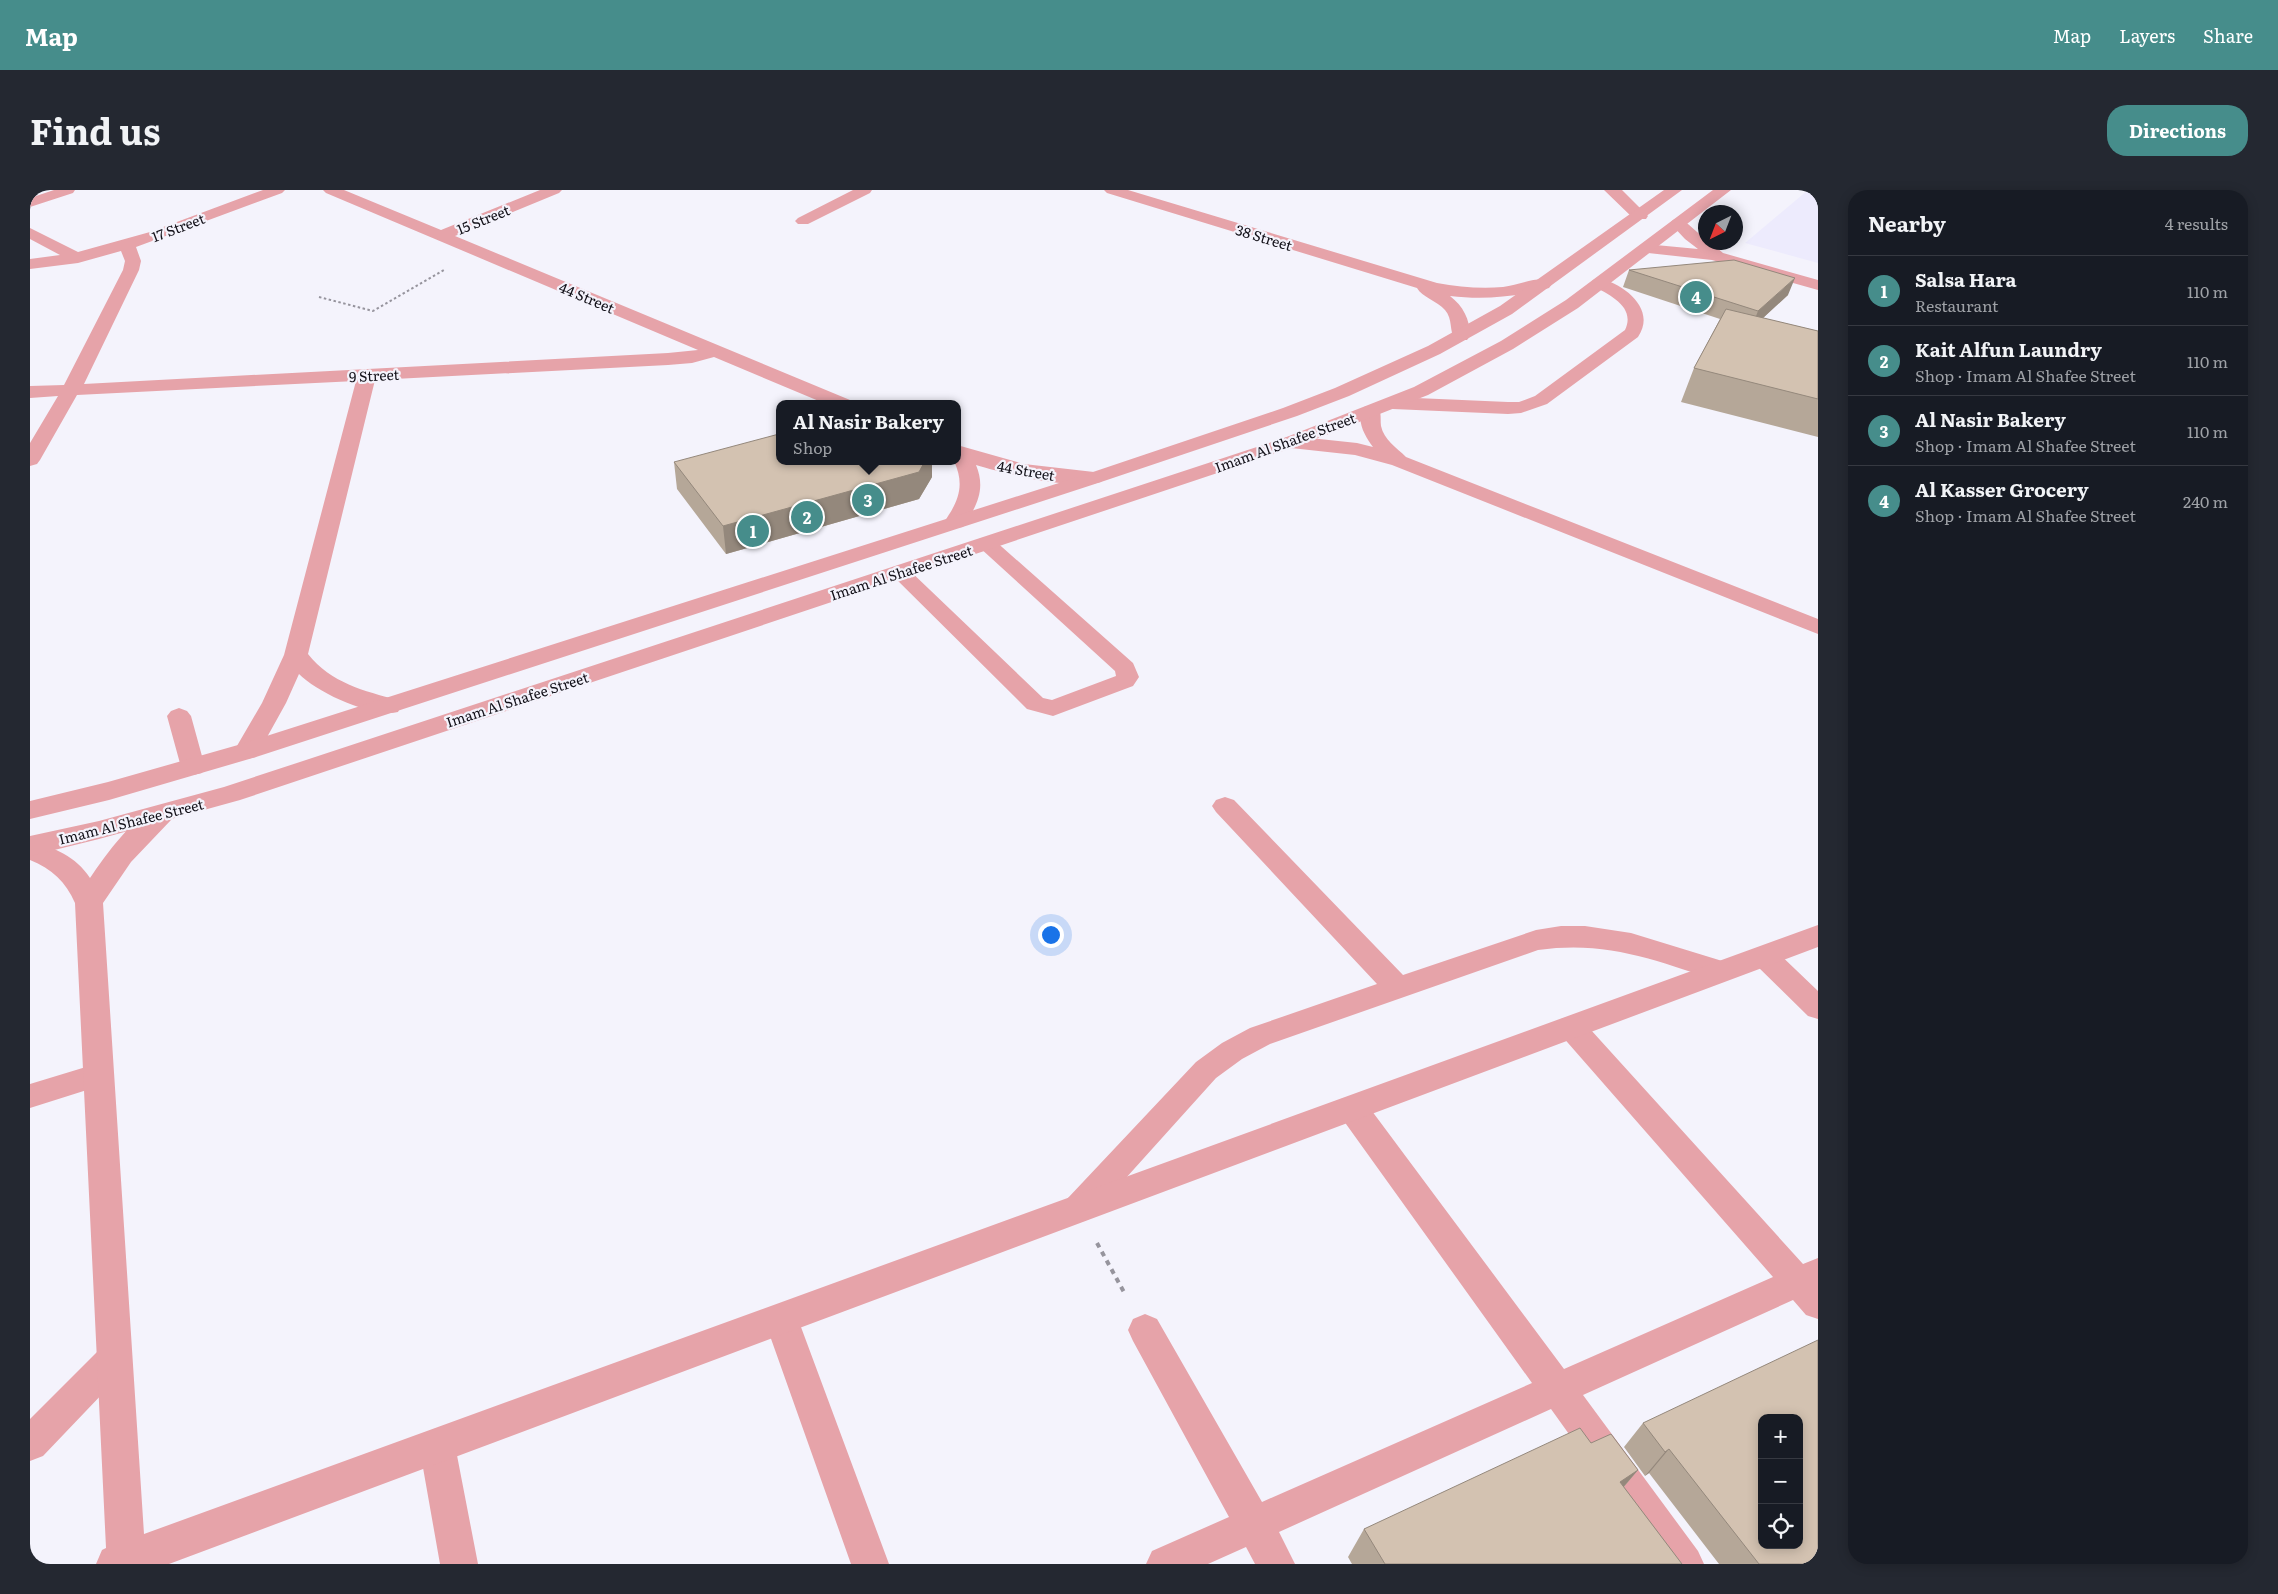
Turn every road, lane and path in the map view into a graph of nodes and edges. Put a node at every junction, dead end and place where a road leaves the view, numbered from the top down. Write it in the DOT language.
graph roads {
  1 [pos="68,190"];
  2 [pos="277,190"];
  3 [pos="331,190"];
  4 [pos="554,190"];
  5 [pos="865,190"];
  6 [pos="1112,190"];
  7 [pos="1612,190"];
  8 [pos="1674,190"];
  9 [pos="1722,190"];
  10 [pos="30,203"];
  11 [pos="1640,216"];
  12 [pos="803,221"];
  13 [pos="1678,223"];
  14 [pos="30,233"];
  15 [pos="441,236"];
  16 [pos="128,246"];
  17 [pos="1645,250"];
  18 [pos="477,251"];
  19 [pos="1723,256"];
  20 [pos="78,258"];
  21 [pos="30,264"];
  22 [pos="1600,283"];
  23 [pos="1417,284"];
  24 [pos="1543,284"];
  25 [pos="1818,285"];
  26 [pos="320,297"];
  27 [pos="1461,336"];
  28 [pos="716,351"];
  29 [pos="367,375"];
  30 [pos="71,390"];
  31 [pos="30,392"];
  32 [pos="833,400"];
  33 [pos="1393,403"];
  34 [pos="1371,412"];
  35 [pos="1291,442"];
  36 [pos="961,453"];
  37 [pos="961,456"];
  38 [pos="30,460"];
  39 [pos="1399,461"];
  40 [pos="1094,478"];
  41 [pos="955,522"];
  42 [pos="986,543"];
  43 [pos="900,572"];
  44 [pos="1818,627"];
  45 [pos="296,655"];
  46 [pos="389,706"];
  47 [pos="179,716"];
  48 [pos="247,751"];
  49 [pos="193,767"];
  50 [pos="1225,806"];
  51 [pos="30,810"];
  52 [pos="162,814"];
  53 [pos="30,846"];
  54 [pos="30,850"];
  55 [pos="89,903"];
  56 [pos="1818,936"];
  57 [pos="1764,956"];
  58 [pos="1722,971"];
  59 [pos="1398,988"];
  60 [pos="1818,1008"];
  61 [pos="1571,1027"];
  62 [pos="99,1075"];
  63 [pos="30,1096"];
  64 [pos="1352,1108"];
  65 [pos="1078,1209"];
  66 [pos="1811,1286"];
  67 [pos="780,1319"];
  68 [pos="1145,1330"];
  69 [pos="114,1357"];
  70 [pos="1558,1389"];
  71 [pos="30,1444"];
  72 [pos="437,1445"];
  73 [pos="1254,1525"];
  74 [pos="121,1562"];
  75 [pos="458,1564"];
  76 [pos="870,1564"];
  77 [pos="1165,1564"];
  78 [pos="1276,1564"];
  79 [pos="1685,1564"];
  1 -- 10 [label="lane"];
  2 -- 16 [label="street, 17 Street"];
  3 -- 15 [label="street, 44 Street"];
  4 -- 15 [label="street, 15 Street"];
  5 -- 12 [label="lane"];
  6 -- 23 [label="street, 38 Street"];
  7 -- 11 [label="street"];
  8 -- 11 [label="street, Imam Al Shafee Street"];
  9 -- 13 [label="street, Imam Al Shafee Street"];
  11 -- 24 [label="street, Imam Al Shafee Street"];
  13 -- 17 [label="street, Imam Al Shafee Street"];
  13 -- 19 [label="lane"];
  14 -- 20 [label="street"];
  15 -- 18 [label="street, 44 Street"];
  16 -- 20 [label="street, 17 Street"];
  16 -- 30 [label="street"];
  17 -- 19 [label="lane"];
  17 -- 22 [label="street, Imam Al Shafee Street"];
  18 -- 26 [label="path"];
  18 -- 28 [label="street, 44 Street"];
  19 -- 25 [label="lane"];
  20 -- 21 [label="street, 17 Street"];
  22 -- 33 [label="street, Imam Al Shafee Street"];
  22 -- 33 [label="lane"];
  23 -- 24 [label="street, 38 Street"];
  23 -- 27 [label="street, 38 Street"];
  24 -- 27 [label="street, Imam Al Shafee Street"];
  27 -- 40 [label="street, Imam Al Shafee Street"];
  28 -- 29 [label="street, 9 Street"];
  28 -- 32 [label="street, 44 Street"];
  29 -- 30 [label="street, 9 Street"];
  29 -- 45 [label="street"];
  30 -- 31 [label="street, 9 Street"];
  30 -- 38 [label="street"];
  33 -- 34 [label="street, Imam Al Shafee Street"];
  34 -- 35 [label="street, Imam Al Shafee Street"];
  34 -- 39 [label="street"];
  35 -- 39 [label="street"];
  35 -- 42 [label="street, Imam Al Shafee Street"];
  36 -- 40 [label="street, 44 Street"];
  37 -- 41 [label="street, 44 Street"];
  39 -- 44 [label="street"];
  40 -- 41 [label="street, Imam Al Shafee Street"];
  41 -- 46 [label="street, Imam Al Shafee Street"];
  42 -- 43 [label="street, Imam Al Shafee Street"];
  42 -- 43 [label="lane"];
  43 -- 52 [label="street, Imam Al Shafee Street"];
  45 -- 46 [label="street"];
  45 -- 48 [label="street"];
  46 -- 48 [label="street, Imam Al Shafee Street"];
  47 -- 49 [label="lane"];
  48 -- 49 [label="street, Imam Al Shafee Street"];
  49 -- 51 [label="street, Imam Al Shafee Street"];
  50 -- 59 [label="lane"];
  52 -- 53 [label="street, Imam Al Shafee Street"];
  52 -- 55 [label="street"];
  54 -- 55 [label="street"];
  55 -- 62 [label="street"];
  56 -- 57 [label="street"];
  57 -- 58 [label="street"];
  57 -- 60 [label="lane"];
  58 -- 59 [label="lane"];
  58 -- 61 [label="street"];
  59 -- 65 [label="lane"];
  61 -- 64 [label="street"];
  61 -- 66 [label="lane"];
  62 -- 63 [label="lane"];
  62 -- 69 [label="street"];
  64 -- 65 [label="street"];
  64 -- 70 [label="lane"];
  65 -- 67 [label="street"];
  65 -- 68 [label="path"];
  66 -- 70 [label="lane"];
  67 -- 72 [label="street"];
  67 -- 76 [label="lane"];
  68 -- 73 [label="lane"];
  69 -- 71 [label="lane"];
  69 -- 74 [label="street"];
  70 -- 73 [label="lane"];
  70 -- 79 [label="lane"];
  72 -- 74 [label="street"];
  72 -- 75 [label="lane"];
  73 -- 77 [label="lane"];
  73 -- 78 [label="lane"];
}
